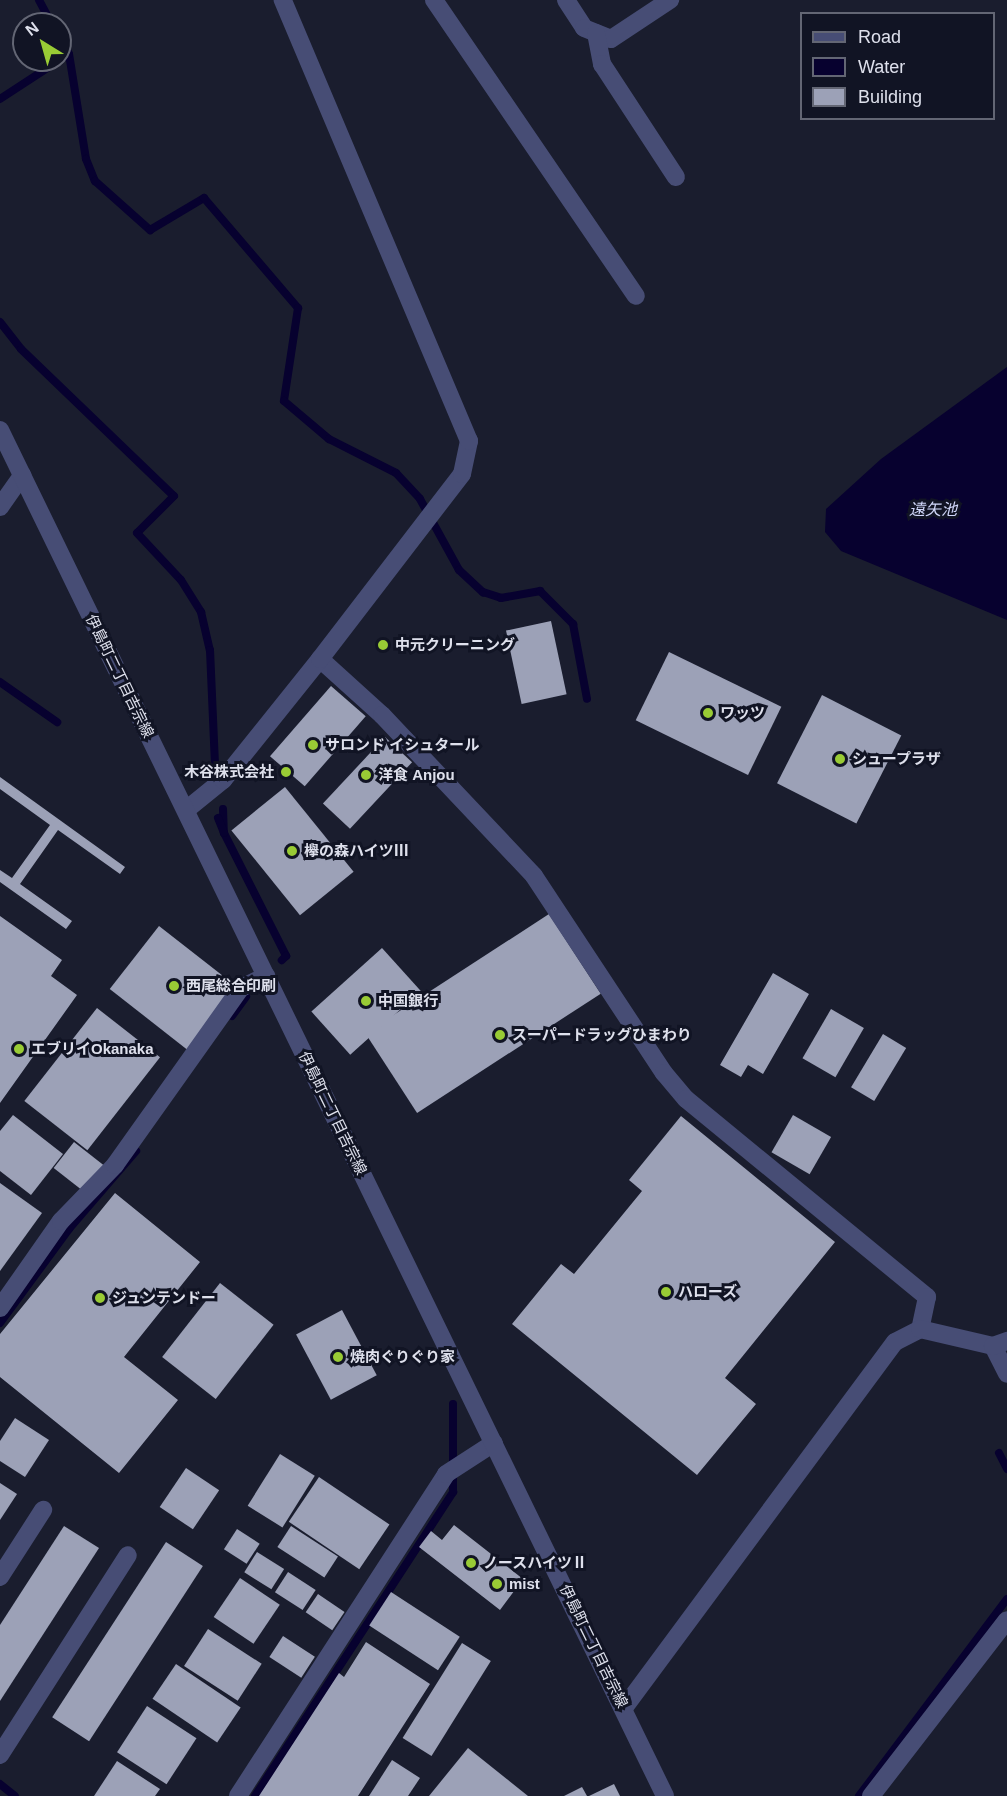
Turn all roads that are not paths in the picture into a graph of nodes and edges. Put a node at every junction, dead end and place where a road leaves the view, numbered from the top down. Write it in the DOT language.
graph roads {
  1 [pos="283,0"];
  2 [pos="434,0"];
  3 [pos="566,0"];
  4 [pos="670,0"];
  5 [pos="596,33"];
  6 [pos="676,177"];
  7 [pos="636,296"];
  8 [pos="0,430"];
  9 [pos="22,475"];
  10 [pos="0,507"];
  11 [pos="320,660"];
  12 [pos="186,810"];
  13 [pos="266,976"];
  14 [pos="0,1308"];
  15 [pos="920,1329"];
  16 [pos="1000,1343"];
  17 [pos="1007,1374"];
  18 [pos="494,1443"];
  19 [pos="43,1510"];
  20 [pos="128,1555"];
  21 [pos="0,1577"];
  22 [pos="1007,1620"];
  23 [pos="624,1708"];
  24 [pos="0,1755"];
  25 [pos="238,1796"];
  26 [pos="665,1796"];
  27 [pos="871,1796"];
  1 -- 11 [label="street"];
  2 -- 7 [label="street"];
  3 -- 5 [label="street"];
  4 -- 5 [label="street"];
  5 -- 6 [label="street"];
  8 -- 9 [label="street, 伊島町二丁目吉宗線"];
  9 -- 10 [label="street"];
  9 -- 12 [label="street, 伊島町二丁目吉宗線"];
  11 -- 12 [label="street"];
  11 -- 15 [label="street"];
  12 -- 13 [label="street, 伊島町二丁目吉宗線"];
  13 -- 14 [label="street"];
  13 -- 18 [label="street, 伊島町二丁目吉宗線"];
  15 -- 16 [label="street"];
  15 -- 23 [label="street"];
  16 -- 17 [label="street"];
  18 -- 23 [label="street, 伊島町二丁目吉宗線"];
  18 -- 25 [label="street"];
  19 -- 21 [label="street"];
  20 -- 24 [label="street"];
  22 -- 27 [label="street"];
  23 -- 26 [label="street, 伊島町二丁目吉宗線"];
}
